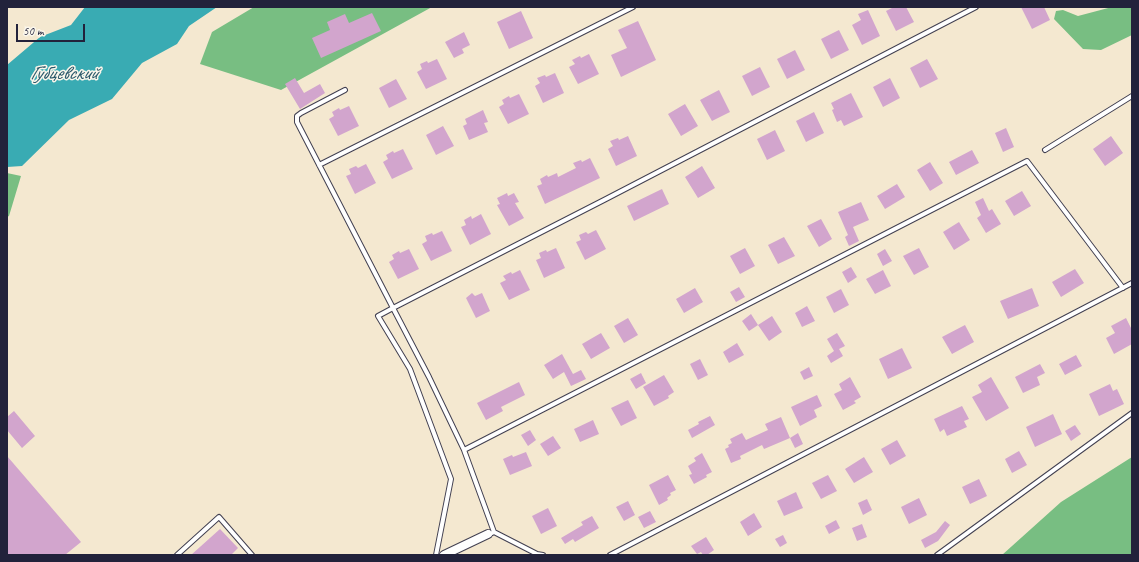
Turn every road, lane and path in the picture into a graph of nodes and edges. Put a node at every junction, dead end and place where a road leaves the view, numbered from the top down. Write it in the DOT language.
graph roads {
  1 [pos="633,7"];
  2 [pos="976,7"];
  3 [pos="345,90"];
  4 [pos="1132,96"];
  5 [pos="1045,150"];
  6 [pos="319,165"];
  7 [pos="1132,283"];
  8 [pos="1123,288"];
  9 [pos="393,308"];
  10 [pos="1132,413"];
  11 [pos="464,450"];
  12 [pos="491,533"];
  13 [pos="177,555"];
  14 [pos="252,555"];
  15 [pos="436,555"];
  16 [pos="444,555"];
  17 [pos="543,555"];
  18 [pos="610,555"];
  19 [pos="937,555"];
  1 -- 6 [label="lane"];
  2 -- 9 [label="lane"];
  3 -- 6 [label="lane"];
  4 -- 5 [label="lane"];
  6 -- 9 [label="lane"];
  7 -- 8 [label="lane"];
  8 -- 11 [label="lane"];
  8 -- 18 [label="lane"];
  9 -- 11 [label="lane"];
  9 -- 15 [label="lane"];
  10 -- 19 [label="lane"];
  11 -- 12 [label="lane"];
  12 -- 16 [label="street"];
  12 -- 17 [label="lane"];
  13 -- 14 [label="lane"];
}
